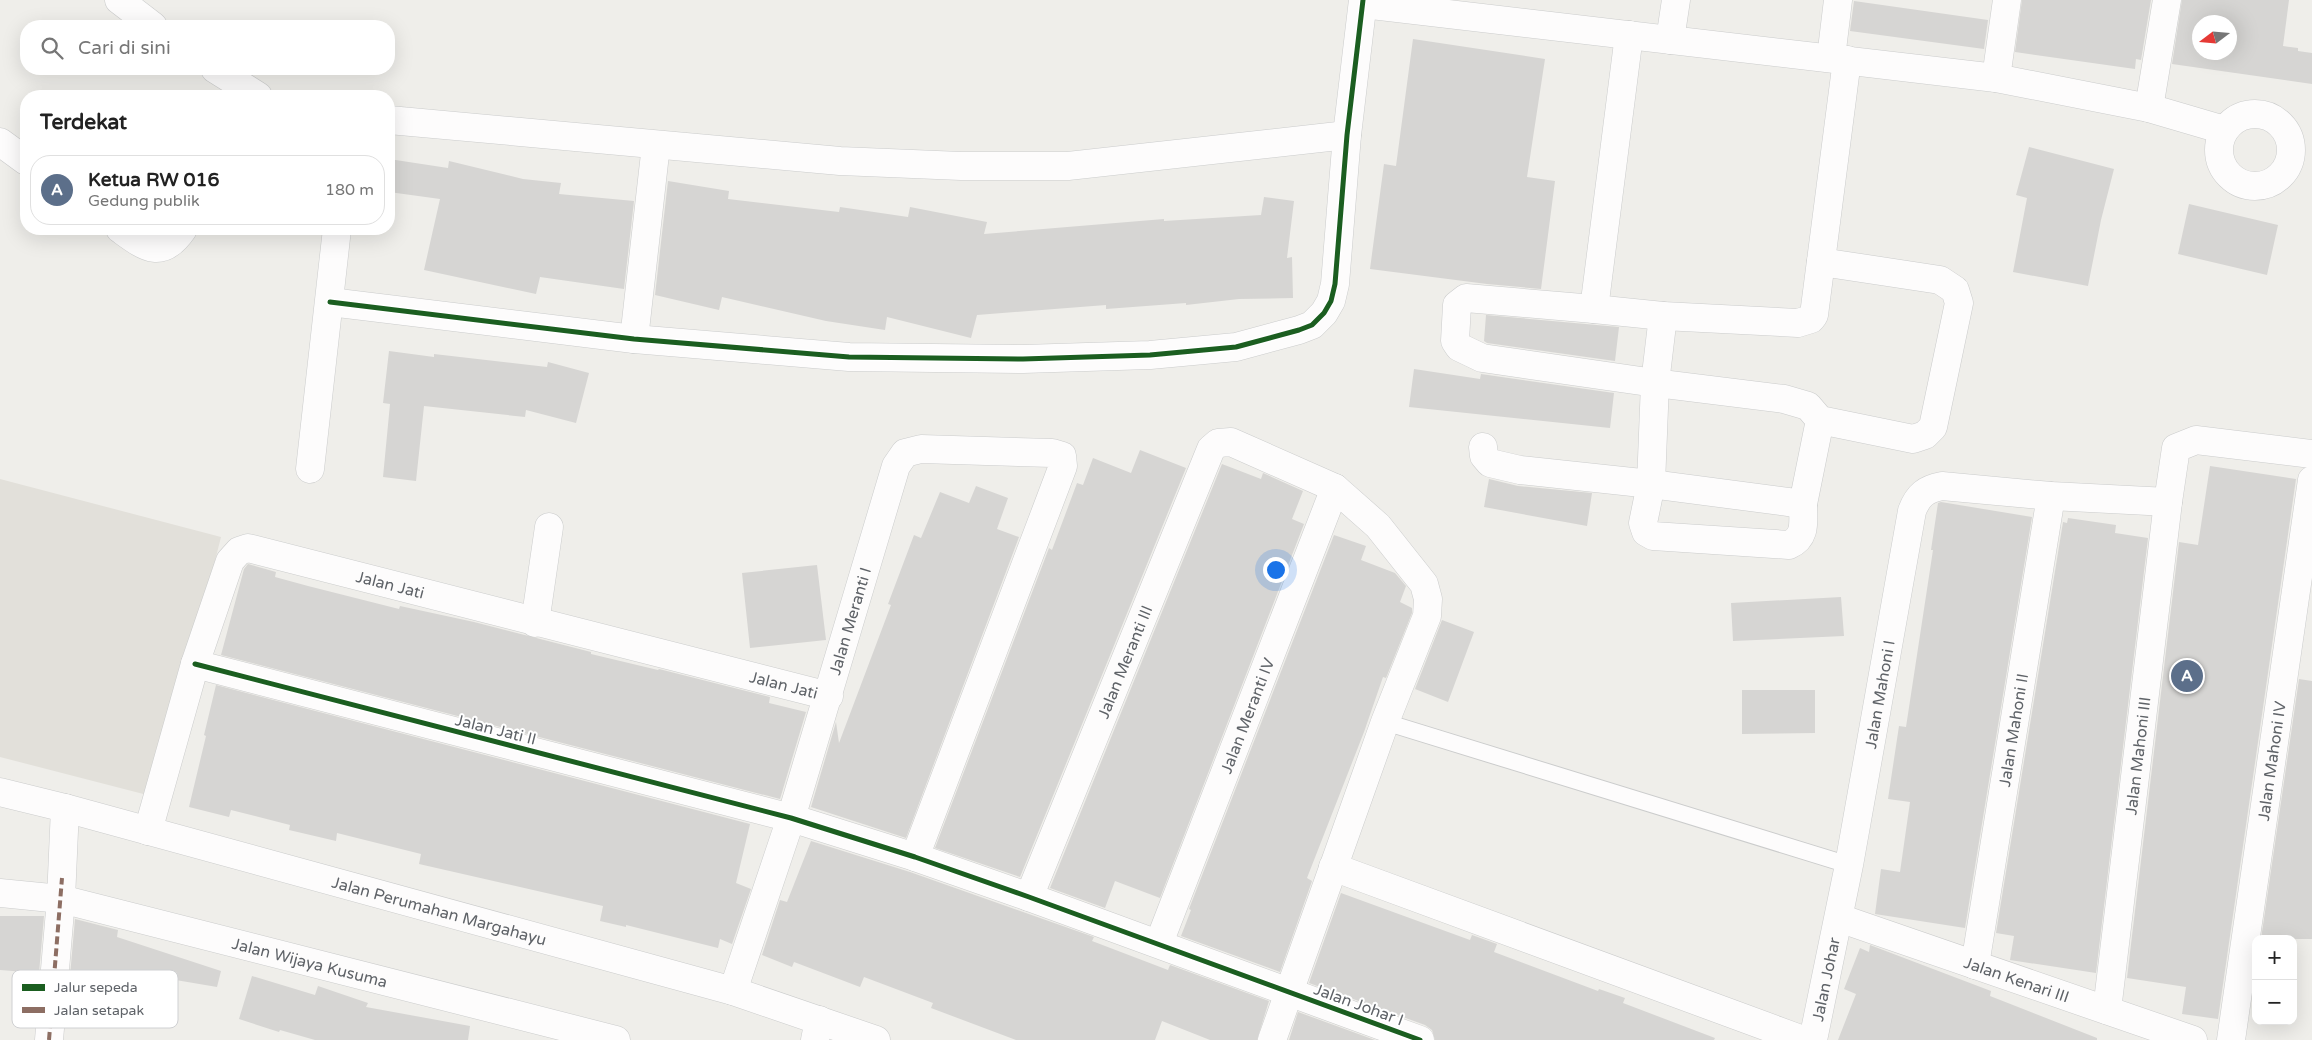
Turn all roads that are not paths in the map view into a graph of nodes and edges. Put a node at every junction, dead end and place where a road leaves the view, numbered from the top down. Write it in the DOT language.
graph roads {
  1 [pos="119,0"];
  2 [pos="1676,0"];
  3 [pos="1838,0"];
  4 [pos="2006,0"];
  5 [pos="2167,0"];
  6 [pos="1363,2"];
  7 [pos="145,20"];
  8 [pos="1629,35"];
  9 [pos="1670,40"];
  10 [pos="1839,59"];
  11 [pos="225,75"];
  12 [pos="1996,78"];
  13 [pos="248,90"];
  14 [pos="2149,108"];
  15 [pos="395,121"];
  16 [pos="2224,130"];
  17 [pos="1348,135"];
  18 [pos="0,142"];
  19 [pos="656,145"];
  20 [pos="20,157"];
  21 [pos="128,235"];
  22 [pos="179,235"];
  23 [pos="336,235"];
  24 [pos="1821,262"];
  25 [pos="330,302"];
  26 [pos="1594,310"];
  27 [pos="1663,316"];
  28 [pos="634,339"];
  29 [pos="1654,384"];
  30 [pos="1820,420"];
  31 [pos="1483,447"];
  32 [pos="2312,454"];
  33 [pos="310,469"];
  34 [pos="2312,480"];
  35 [pos="1651,484"];
  36 [pos="1335,488"];
  37 [pos="2051,496"];
  38 [pos="2168,502"];
  39 [pos="1803,504"];
  40 [pos="549,527"];
  41 [pos="535,623"];
  42 [pos="195,664"];
  43 [pos="829,696"];
  44 [pos="1385,722"];
  45 [pos="0,792"];
  46 [pos="65,808"];
  47 [pos="792,818"];
  48 [pos="148,830"];
  49 [pos="915,857"];
  50 [pos="1849,865"];
  51 [pos="1333,867"];
  52 [pos="0,893"];
  53 [pos="1029,897"];
  54 [pos="61,899"];
  55 [pos="1839,918"];
  56 [pos="1159,943"];
  57 [pos="1974,965"];
  58 [pos="55,970"];
  59 [pos="733,991"];
  60 [pos="1290,992"];
  61 [pos="2107,1010"];
  62 [pos="817,1030"];
  63 [pos="616,1040"];
  64 [pos="876,1040"];
  65 [pos="1272,1040"];
  66 [pos="1420,1040"];
  67 [pos="1803,1040"];
  68 [pos="1813,1040"];
  69 [pos="2192,1040"];
  70 [pos="2231,1040"];
  1 -- 7 [label="street"];
  2 -- 9 [label="street"];
  3 -- 10 [label="street"];
  4 -- 12 [label="street"];
  5 -- 14 [label="street"];
  6 -- 8 [label="street"];
  6 -- 17 [label="street"];
  8 -- 9 [label="street"];
  8 -- 26 [label="street"];
  9 -- 10 [label="street"];
  10 -- 12 [label="street"];
  10 -- 24 [label="street"];
  11 -- 13 [label="street"];
  12 -- 14 [label="street"];
  14 -- 16 [label="street"];
  15 -- 19 [label="street"];
  17 -- 19 [label="street"];
  17 -- 28 [label="street"];
  18 -- 20 [label="street"];
  19 -- 28 [label="street"];
  21 -- 22 [label="street"];
  23 -- 25 [label="street"];
  24 -- 27 [label="street"];
  24 -- 30 [label="street"];
  25 -- 28 [label="street"];
  25 -- 33 [label="street"];
  26 -- 27 [label="street"];
  26 -- 29 [label="street"];
  27 -- 29 [label="street"];
  29 -- 30 [label="street"];
  29 -- 35 [label="street"];
  30 -- 39 [label="street"];
  31 -- 35 [label="street"];
  32 -- 38 [label="street, Jalan Mahoni III"];
  34 -- 70 [label="street, Jalan Mahoni IV"];
  35 -- 39 [label="street"];
  35 -- 39 [label="street"];
  36 -- 44 [label="street"];
  36 -- 53 [label="street, Jalan Meranti III"];
  36 -- 56 [label="street, Jalan Meranti IV"];
  37 -- 38 [label="street"];
  37 -- 50 [label="street, Jalan Mahoni I"];
  37 -- 57 [label="street, Jalan Mahoni II"];
  38 -- 61 [label="street, Jalan Mahoni III"];
  40 -- 41 [label="street"];
  41 -- 42 [label="street, Jalan Jati"];
  41 -- 43 [label="street, Jalan Jati"];
  42 -- 47 [label="street, Jalan Jati II"];
  42 -- 48 [label="street, Jalan Jati"];
  43 -- 47 [label="street, Jalan Meranti I"];
  43 -- 49 [label="street, Jalan Meranti I"];
  44 -- 50 [label="lane"];
  44 -- 51 [label="street"];
  45 -- 46 [label="street, Jalan Perumahan Margahayu"];
  46 -- 48 [label="street, Jalan Perumahan Margahayu"];
  46 -- 54 [label="street"];
  47 -- 49 [label="street, Jalan Jati II"];
  47 -- 59 [label="street, Jalan Meranti I"];
  48 -- 59 [label="street, Jalan Perumahan Margahayu"];
  49 -- 53 [label="street, Jalan Jati II"];
  50 -- 55 [label="street, Jalan Mahoni I"];
  51 -- 60 [label="street"];
  51 -- 67 [label="street"];
  52 -- 54 [label="street, Jalan Wijaya Kusuma"];
  53 -- 56 [label="street, Jalan Johar I"];
  54 -- 58 [label="street"];
  54 -- 63 [label="street, Jalan Wijaya Kusuma"];
  55 -- 57 [label="street, Jalan Kenari III"];
  55 -- 68 [label="street, Jalan Johar"];
  56 -- 60 [label="street, Jalan Johar I"];
  57 -- 61 [label="street, Jalan Kenari III"];
  59 -- 62 [label="street, Jalan Perumahan Margahayu"];
  60 -- 65 [label="street"];
  60 -- 66 [label="street, Jalan Johar I"];
  61 -- 69 [label="street, Jalan Kenari III"];
  62 -- 64 [label="street, Jalan Perumahan Margahayu"];
}
